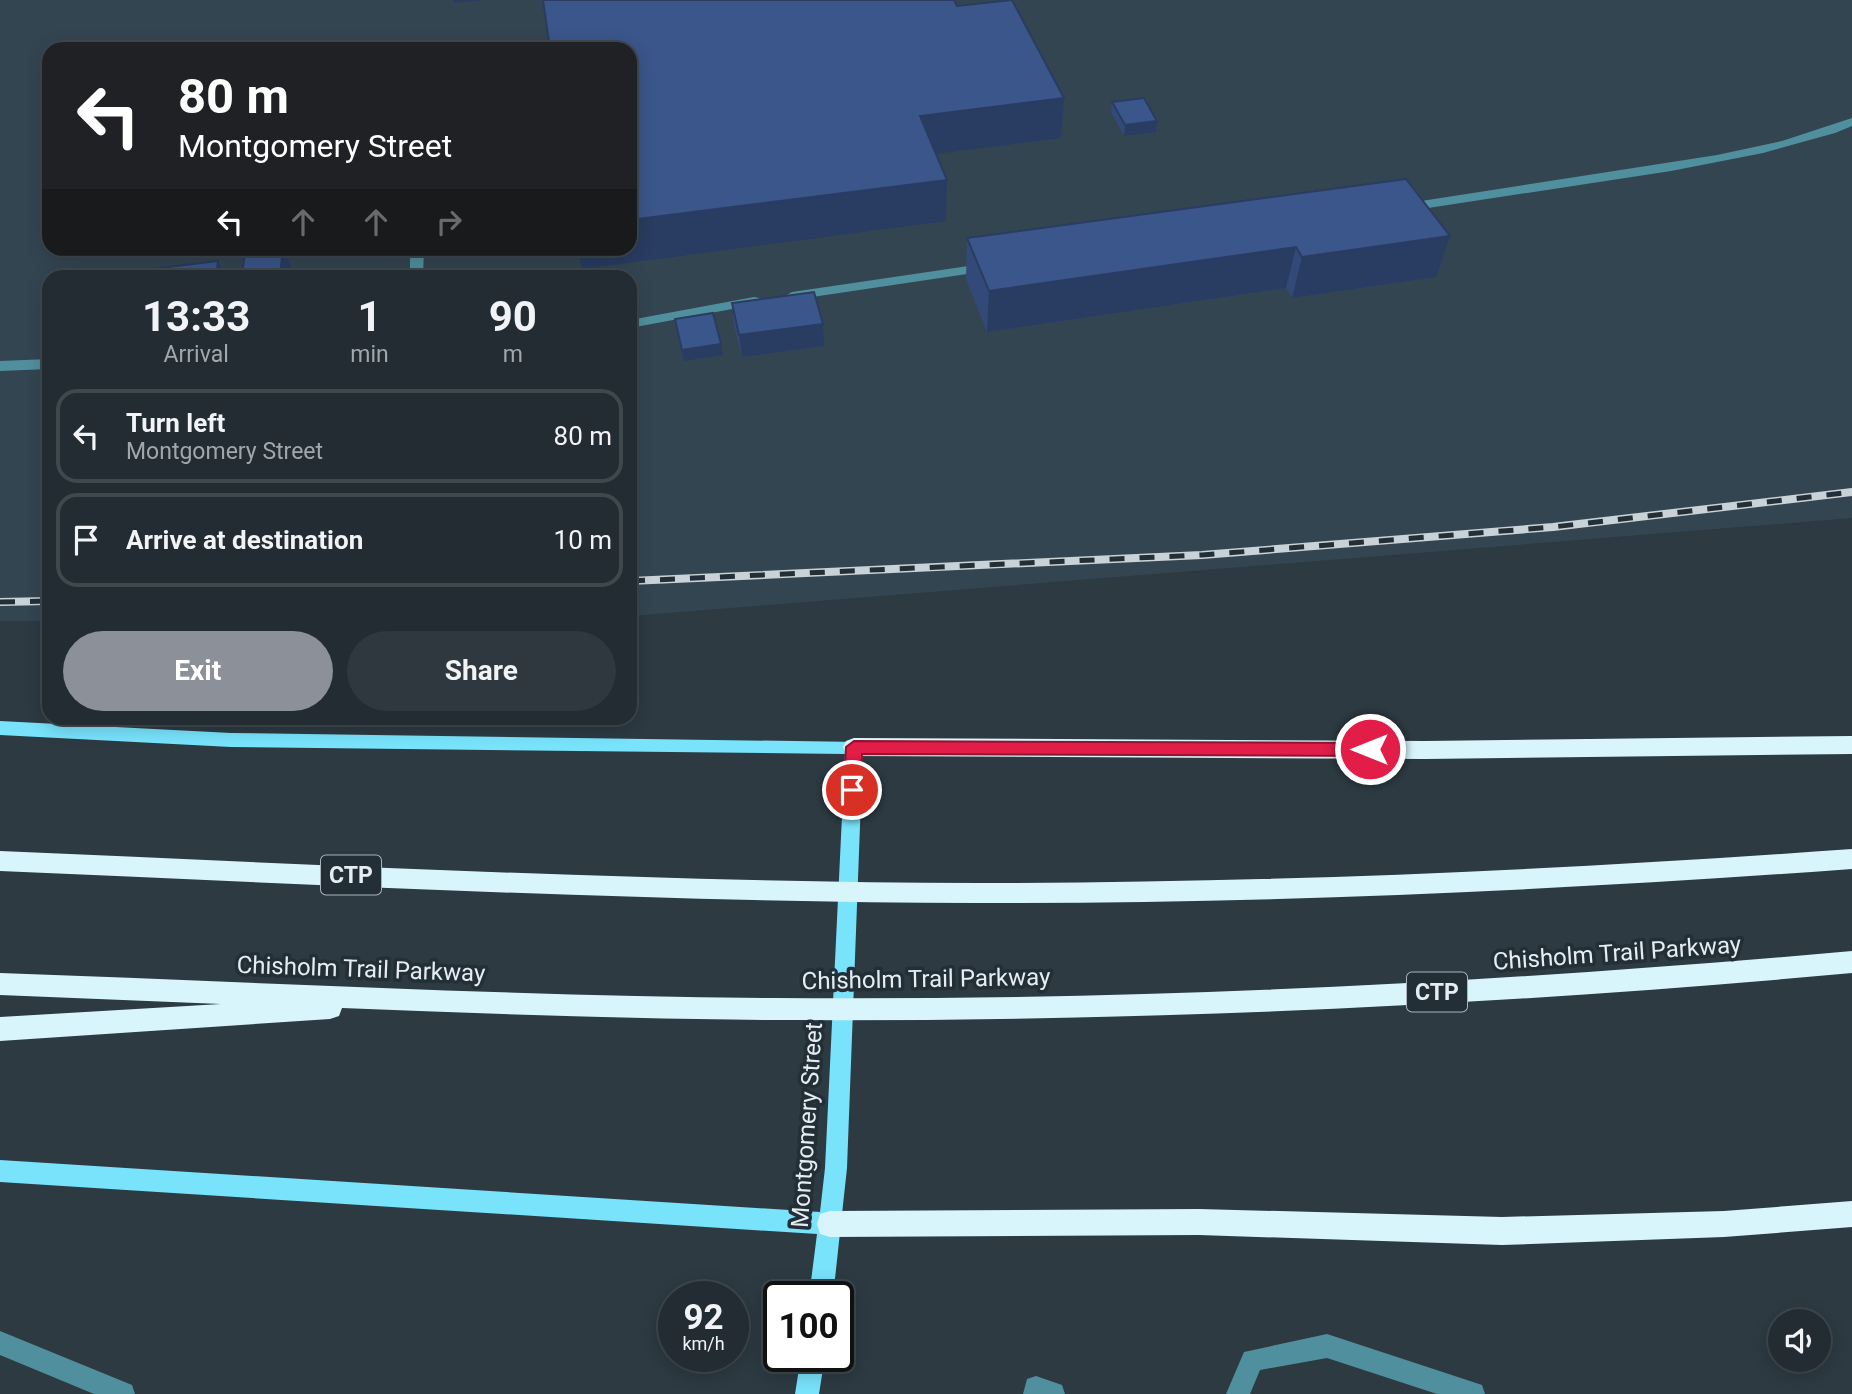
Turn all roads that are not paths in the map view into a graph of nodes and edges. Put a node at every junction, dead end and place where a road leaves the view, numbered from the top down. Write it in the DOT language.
graph roads {
  1 [pos="1852,122"];
  2 [pos="1389,210"];
  3 [pos="1007,265"];
  4 [pos="637,323"];
  5 [pos="42,364"];
  6 [pos="0,366"];
  7 [pos="0,729"];
  8 [pos="1852,745"];
  9 [pos="854,747"];
  10 [pos="1852,859"];
  11 [pos="0,861"];
  12 [pos="1852,962"];
  13 [pos="0,984"];
  14 [pos="450,1000"];
  15 [pos="0,1029"];
  16 [pos="0,1171"];
  17 [pos="1852,1214"];
  18 [pos="830,1224"];
  19 [pos="823,1281"];
  20 [pos="0,1343"];
  21 [pos="810,1372"];
  22 [pos="123,1394"];
  23 [pos="807,1394"];
  24 [pos="1035,1394"];
  25 [pos="1053,1394"];
  26 [pos="1238,1394"];
  27 [pos="1473,1394"];
  1 -- 2 [label="street"];
  3 -- 4 [label="street"];
  5 -- 6 [label="street"];
  7 -- 9 [label="main road"];
  8 -- 9 [label="highway"];
  9 -- 18 [label="main road, Montgomery Street"];
  10 -- 11 [label="highway, CTP"];
  12 -- 14 [label="highway, Chisholm Trail Parkway / CTP"];
  13 -- 14 [label="highway, Chisholm Trail Parkway / CTP"];
  14 -- 15 [label="highway"];
  16 -- 18 [label="main road"];
  17 -- 18 [label="highway"];
  18 -- 19 [label="main road, Montgomery Street"];
  20 -- 22 [label="street"];
  21 -- 23 [label="main road"];
  24 -- 25 [label="street"];
  26 -- 27 [label="street"];
}
